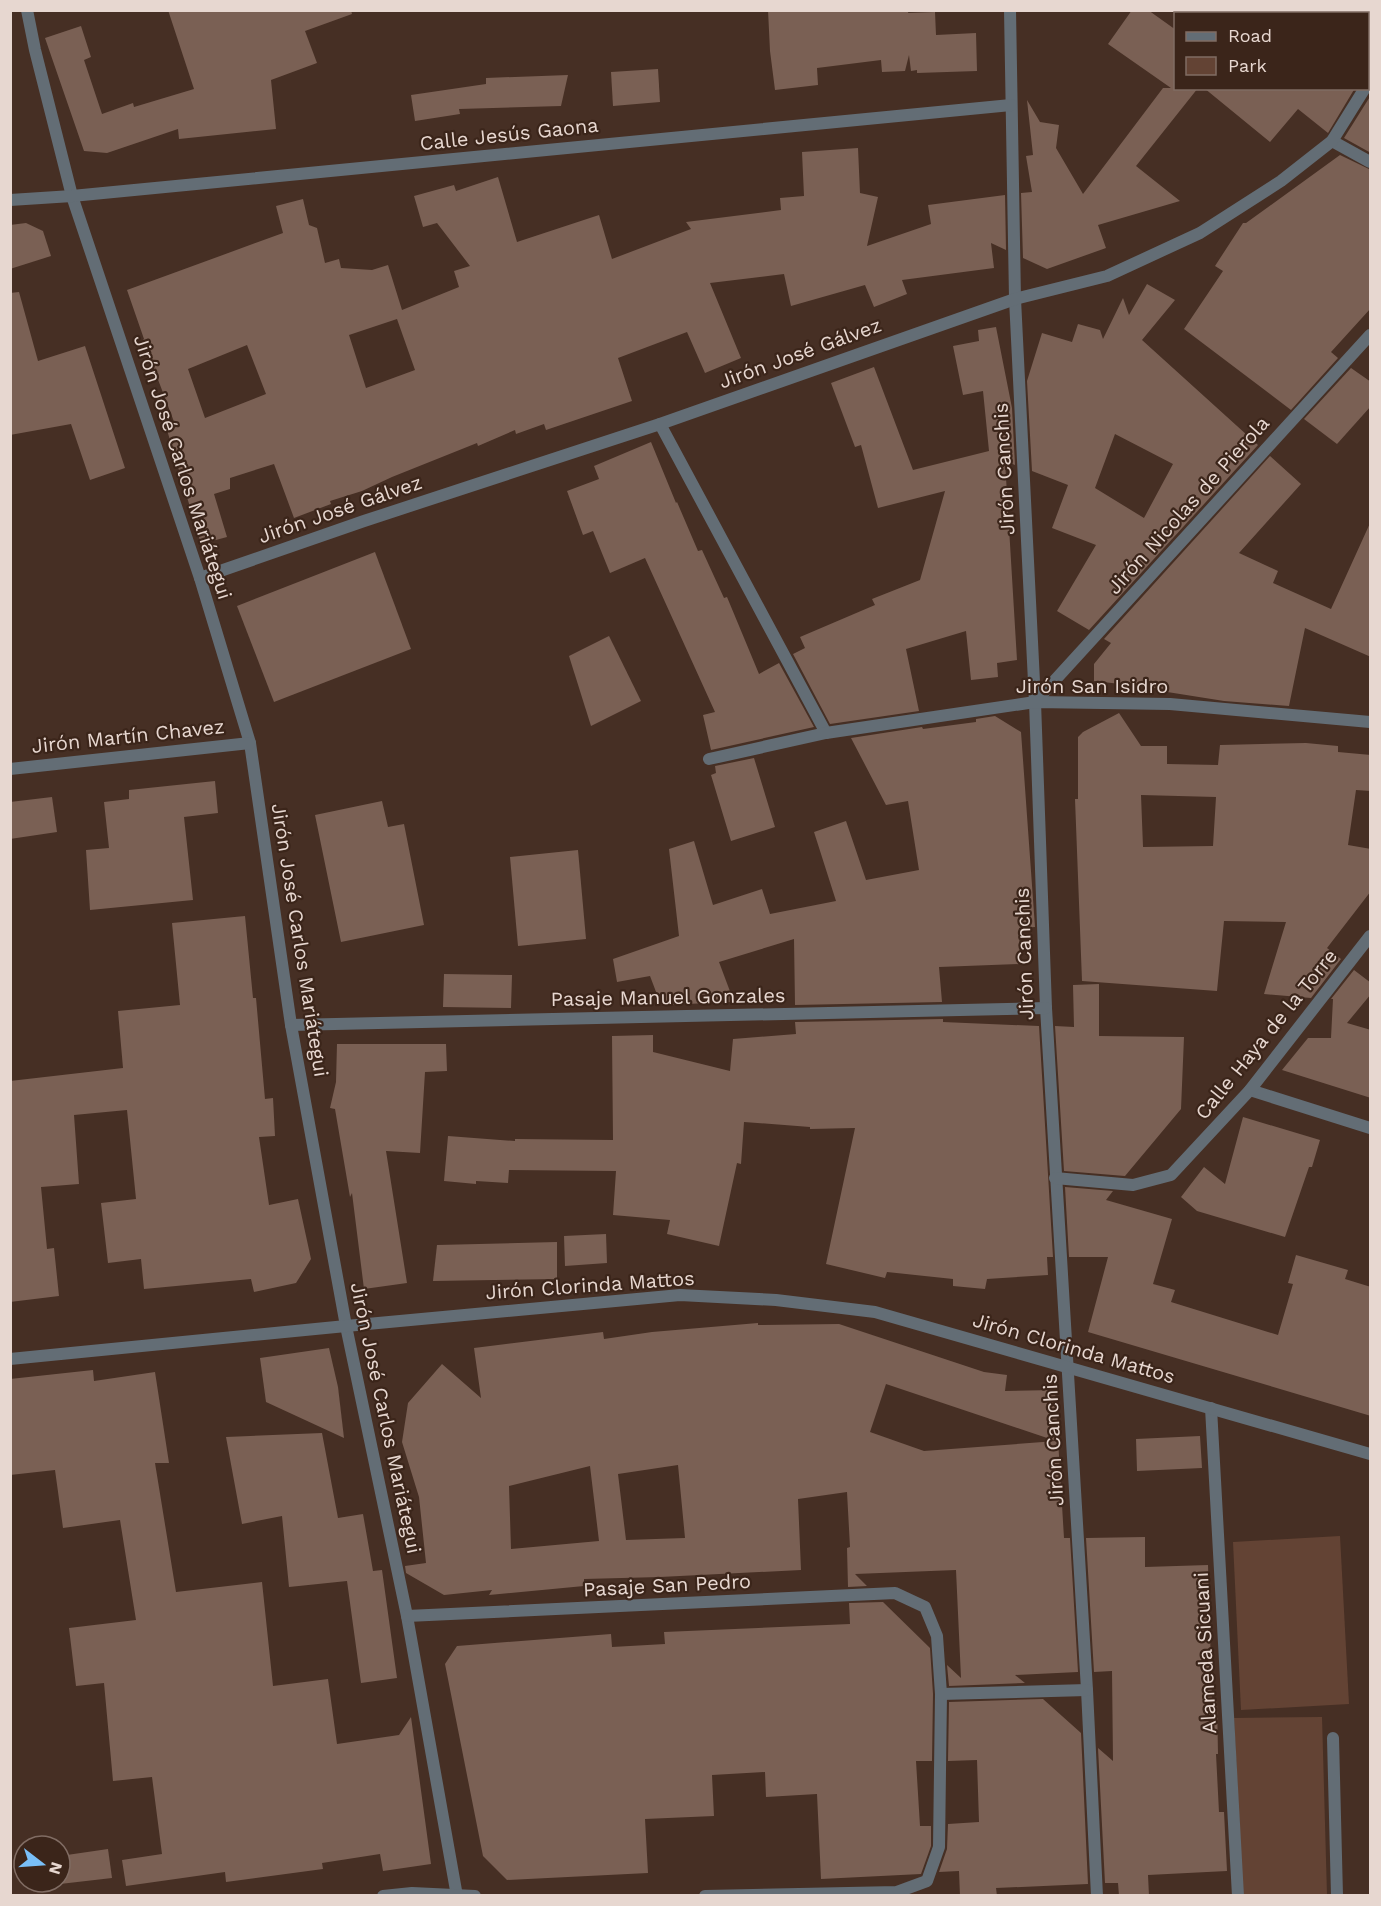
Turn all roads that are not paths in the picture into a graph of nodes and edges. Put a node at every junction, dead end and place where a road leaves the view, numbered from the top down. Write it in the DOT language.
graph roads {
  1 [pos="27,10"];
  2 [pos="1010,10"];
  3 [pos="1364,90"];
  4 [pos="1011,105"];
  5 [pos="1332,141"];
  6 [pos="1371,162"];
  7 [pos="72,196"];
  8 [pos="10,200"];
  9 [pos="1015,299"];
  10 [pos="1371,335"];
  11 [pos="660,424"];
  12 [pos="200,578"];
  13 [pos="1035,702"];
  14 [pos="1371,722"];
  15 [pos="826,733"];
  16 [pos="250,743"];
  17 [pos="709,759"];
  18 [pos="10,769"];
  19 [pos="1371,936"];
  20 [pos="1046,1008"];
  21 [pos="291,1025"];
  22 [pos="1250,1090"];
  23 [pos="1371,1128"];
  24 [pos="1055,1178"];
  25 [pos="346,1326"];
  26 [pos="10,1359"];
  27 [pos="1068,1366"];
  28 [pos="1211,1408"];
  29 [pos="1371,1454"];
  30 [pos="407,1617"];
  31 [pos="1088,1690"];
  32 [pos="941,1694"];
  33 [pos="1333,1738"];
  34 [pos="457,1895"];
  35 [pos="383,1896"];
  36 [pos="475,1896"];
  37 [pos="705,1896"];
  38 [pos="1097,1896"];
  39 [pos="1238,1896"];
  40 [pos="1337,1896"];
  1 -- 7 [label="street, Jirón José Carlos Mariátegui"];
  2 -- 4 [label="street, Jirón Canchis"];
  3 -- 5 [label="street, Jirón José Gálvez"];
  4 -- 7 [label="street, Calle Jesús Gaona"];
  4 -- 9 [label="street, Jirón Canchis"];
  5 -- 6 [label="street"];
  5 -- 9 [label="street, Jirón José Gálvez"];
  7 -- 8 [label="street, Calle Jesús Gaona"];
  7 -- 12 [label="street, Jirón José Carlos Mariátegui"];
  9 -- 11 [label="street, Jirón José Gálvez"];
  9 -- 13 [label="street, Jirón Canchis"];
  10 -- 13 [label="street, Jirón Nicolas de Pierola"];
  11 -- 12 [label="street, Jirón José Gálvez"];
  11 -- 15 [label="street"];
  12 -- 16 [label="street, Jirón José Carlos Mariátegui"];
  13 -- 14 [label="street, Jirón San Isidro"];
  13 -- 15 [label="street, Jirón San Isidro"];
  13 -- 20 [label="street, Jirón Canchis"];
  15 -- 17 [label="street, Jirón San Isidro"];
  16 -- 18 [label="street, Jirón Martín Chavez"];
  16 -- 21 [label="street, Jirón José Carlos Mariátegui"];
  19 -- 22 [label="street, Calle Haya de la Torre"];
  20 -- 21 [label="street, Pasaje Manuel Gonzales"];
  20 -- 24 [label="street, Jirón Canchis"];
  21 -- 25 [label="street, Jirón José Carlos Mariátegui"];
  22 -- 23 [label="street"];
  22 -- 24 [label="street, Calle Haya de la Torre"];
  24 -- 27 [label="street, Jirón Canchis"];
  25 -- 26 [label="street, Jirón Clorinda Mattos"];
  25 -- 27 [label="street, Jirón Clorinda Mattos"];
  25 -- 30 [label="street, Jirón José Carlos Mariátegui"];
  27 -- 28 [label="street, Jirón Clorinda Mattos"];
  27 -- 31 [label="street, Jirón Canchis"];
  28 -- 29 [label="street, Jirón Clorinda Mattos"];
  28 -- 39 [label="street, Alameda Sicuani"];
  30 -- 32 [label="street, Pasaje San Pedro"];
  30 -- 34 [label="street, Jirón José Carlos Mariátegui"];
  31 -- 32 [label="street"];
  31 -- 38 [label="street, Jirón Canchis"];
  32 -- 37 [label="street"];
  33 -- 40 [label="street"];
  34 -- 35 [label="street"];
  34 -- 36 [label="street"];
}
